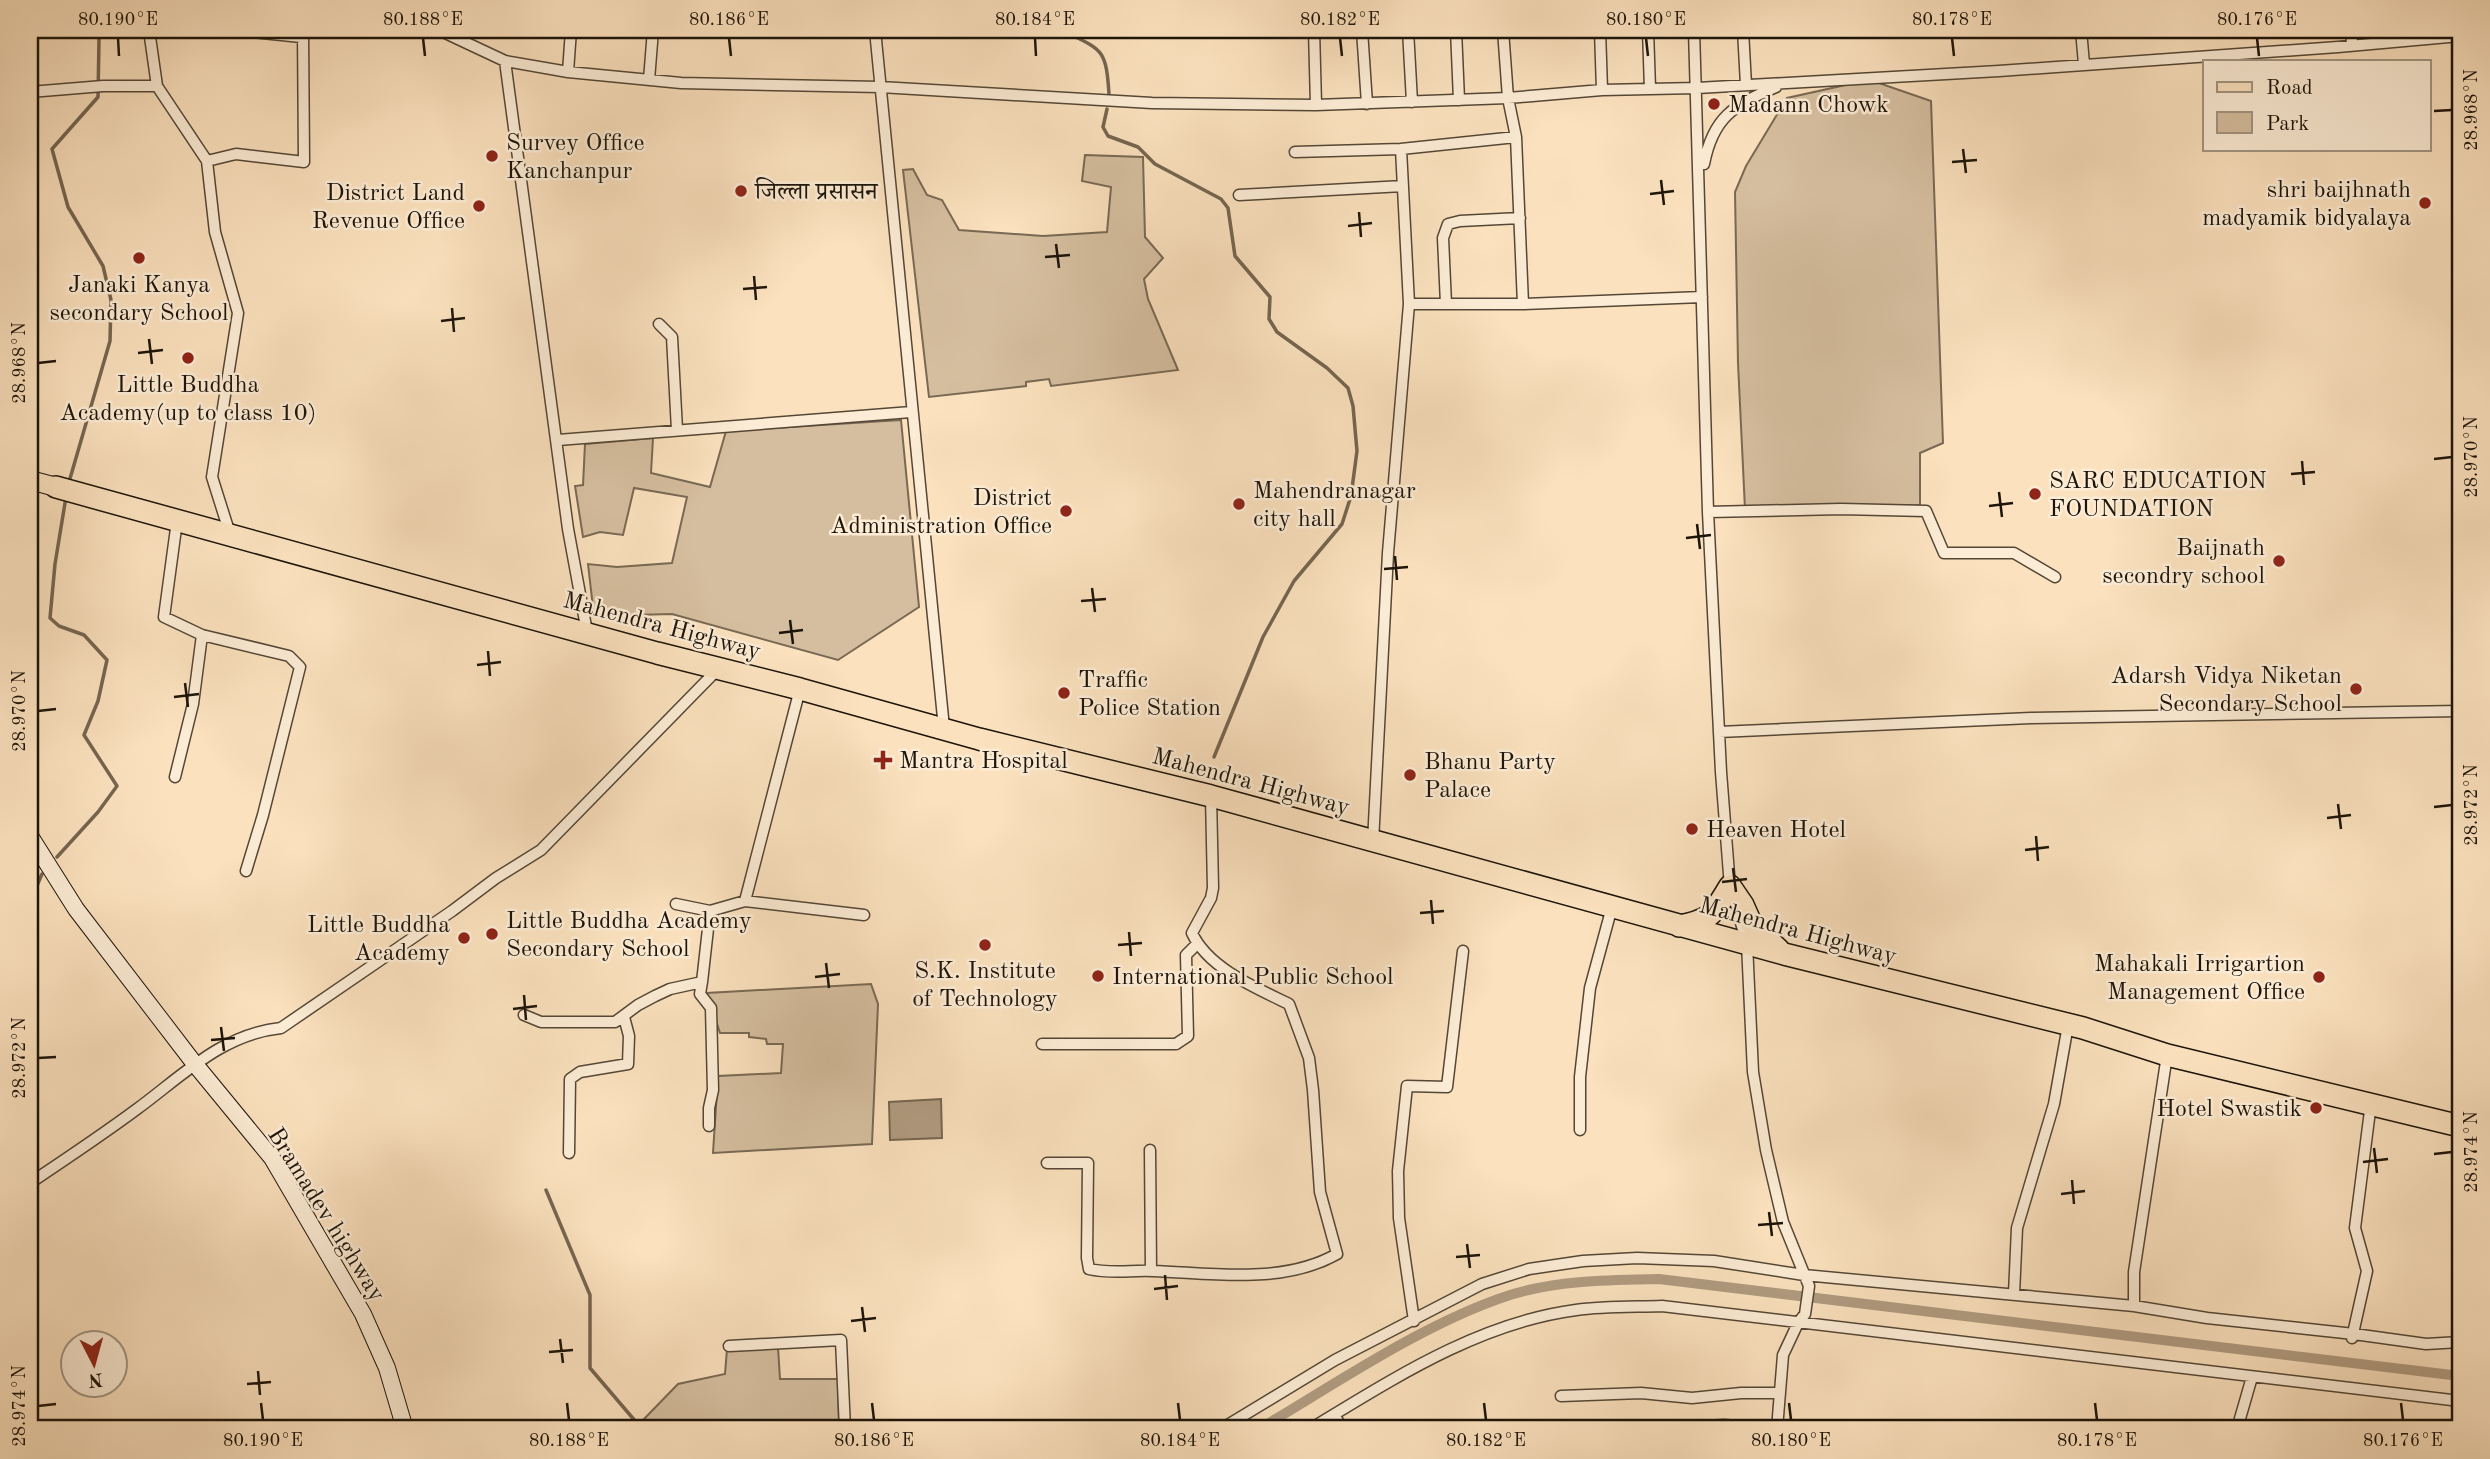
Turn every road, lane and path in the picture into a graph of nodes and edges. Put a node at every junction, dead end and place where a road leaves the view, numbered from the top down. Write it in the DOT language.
graph roads {
  1 [pos="149,30"];
  2 [pos="231,30"];
  3 [pos="439,30"];
  4 [pos="571,30"];
  5 [pos="653,30"];
  6 [pos="875,30"];
  7 [pos="1314,30"];
  8 [pos="1362,30"];
  9 [pos="1408,30"];
  10 [pos="1456,30"];
  11 [pos="1503,30"];
  12 [pos="1600,30"];
  13 [pos="1648,30"];
  14 [pos="1694,30"];
  15 [pos="1743,30"];
  16 [pos="2081,30"];
  17 [pos="2351,30"];
  18 [pos="302,33"];
  19 [pos="2460,36"];
  20 [pos="2352,44"];
  21 [pos="505,61"];
  22 [pos="2084,64"];
  23 [pos="568,72"];
  24 [pos="649,80"];
  25 [pos="1785,83"];
  26 [pos="1746,85"];
  27 [pos="157,86"];
  28 [pos="880,87"];
  29 [pos="1697,88"];
  30 [pos="1650,89"];
  31 [pos="1602,90"];
  32 [pos="30,93"];
  33 [pos="1508,98"];
  34 [pos="1459,100"];
  35 [pos="1412,102"];
  36 [pos="1367,104"];
  37 [pos="1316,105"];
  38 [pos="1516,137"];
  39 [pos="1401,149"];
  40 [pos="1295,152"];
  41 [pos="207,161"];
  42 [pos="1700,185"];
  43 [pos="1403,186"];
  44 [pos="1239,195"];
  45 [pos="1520,218"];
  46 [pos="1702,297"];
  47 [pos="1409,304"];
  48 [pos="1446,304"];
  49 [pos="1523,304"];
  50 [pos="659,324"];
  51 [pos="911,412"];
  52 [pos="677,430"];
  53 [pos="558,440"];
  54 [pos="30,480"];
  55 [pos="56,487"];
  56 [pos="1708,512"];
  57 [pos="177,521"];
  58 [pos="230,534"];
  59 [pos="2056,578"];
  60 [pos="587,632"];
  61 [pos="202,635"];
  62 [pos="719,668"];
  63 [pos="800,689"];
  64 [pos="2460,711"];
  65 [pos="944,728"];
  66 [pos="1719,732"];
  67 [pos="175,777"];
  68 [pos="1210,796"];
  69 [pos="30,841"];
  70 [pos="1373,842"];
  71 [pos="246,871"];
  72 [pos="1730,886"];
  73 [pos="745,901"];
  74 [pos="676,904"];
  75 [pos="1612,907"];
  76 [pos="710,911"];
  77 [pos="864,915"];
  78 [pos="1677,926"];
  79 [pos="1197,944"];
  80 [pos="1746,944"];
  81 [pos="1463,950"];
  82 [pos="1784,954"];
  83 [pos="702,982"];
  84 [pos="524,1015"];
  85 [pos="624,1017"];
  86 [pos="2068,1025"];
  87 [pos="1042,1044"];
  88 [pos="2167,1055"];
  89 [pos="194,1063"];
  90 [pos="2371,1103"];
  91 [pos="709,1126"];
  92 [pos="2460,1126"];
  93 [pos="1580,1130"];
  94 [pos="1150,1150"];
  95 [pos="569,1153"];
  96 [pos="1047,1163"];
  97 [pos="30,1182"];
  98 [pos="1151,1270"];
  99 [pos="1807,1280"];
  100 [pos="2014,1294"];
  101 [pos="2134,1306"];
  102 [pos="1414,1321"];
  103 [pos="1798,1323"];
  104 [pos="2352,1337"];
  105 [pos="2460,1342"];
  106 [pos="729,1346"];
  107 [pos="2252,1377"];
  108 [pos="1780,1393"];
  109 [pos="1562,1396"];
  110 [pos="2460,1401"];
  111 [pos="1334,1415"];
  112 [pos="405,1429"];
  113 [pos="845,1429"];
  114 [pos="1221,1429"];
  115 [pos="1310,1429"];
  116 [pos="1343,1429"];
  117 [pos="1649,1429"];
  118 [pos="1777,1429"];
  119 [pos="2236,1429"];
  1 -- 27 [label="street"];
  2 -- 18 [label="street"];
  3 -- 21 [label="street"];
  4 -- 23 [label="street"];
  5 -- 24 [label="street"];
  6 -- 28 [label="street"];
  7 -- 37 [label="street"];
  8 -- 36 [label="street"];
  9 -- 35 [label="street"];
  10 -- 34 [label="street"];
  11 -- 33 [label="street"];
  12 -- 31 [label="street"];
  13 -- 30 [label="street"];
  14 -- 29 [label="street"];
  15 -- 26 [label="street"];
  16 -- 22 [label="street"];
  17 -- 20 [label="street"];
  18 -- 41 [label="street"];
  19 -- 20 [label="street"];
  20 -- 22 [label="street"];
  21 -- 23 [label="street"];
  21 -- 53 [label="street"];
  22 -- 25 [label="street"];
  23 -- 24 [label="street"];
  24 -- 28 [label="street"];
  25 -- 26 [label="street"];
  25 -- 42 [label="street"];
  26 -- 29 [label="street"];
  27 -- 32 [label="street"];
  27 -- 41 [label="street"];
  28 -- 37 [label="street"];
  28 -- 51 [label="street"];
  29 -- 30 [label="street"];
  29 -- 42 [label="street"];
  30 -- 31 [label="street"];
  31 -- 33 [label="street"];
  33 -- 34 [label="street"];
  33 -- 38 [label="street"];
  34 -- 35 [label="street"];
  35 -- 36 [label="street"];
  36 -- 37 [label="street"];
  38 -- 39 [label="street"];
  38 -- 45 [label="street"];
  39 -- 40 [label="street"];
  39 -- 43 [label="street"];
  41 -- 58 [label="street"];
  42 -- 46 [label="street"];
  43 -- 44 [label="street"];
  43 -- 47 [label="street"];
  45 -- 48 [label="street"];
  45 -- 49 [label="street"];
  46 -- 49 [label="street"];
  46 -- 56 [label="street"];
  47 -- 48 [label="street"];
  47 -- 70 [label="street"];
  48 -- 49 [label="street"];
  50 -- 52 [label="street"];
  51 -- 52 [label="street"];
  51 -- 65 [label="street"];
  52 -- 53 [label="street"];
  53 -- 60 [label="street"];
  54 -- 55 [label="main road, Mahendra Highway"];
  55 -- 57 [label="highway, Mahendra Highway"];
  56 -- 59 [label="street"];
  56 -- 66 [label="street"];
  57 -- 58 [label="highway, Mahendra Highway"];
  57 -- 61 [label="street"];
  58 -- 60 [label="highway, Mahendra Highway"];
  60 -- 62 [label="highway, Mahendra Highway"];
  61 -- 67 [label="street"];
  61 -- 71 [label="street"];
  62 -- 63 [label="highway, Mahendra Highway"];
  62 -- 89 [label="street"];
  63 -- 65 [label="highway, Mahendra Highway"];
  63 -- 73 [label="street"];
  64 -- 66 [label="street"];
  65 -- 68 [label="highway, Mahendra Highway"];
  66 -- 72 [label="street"];
  68 -- 70 [label="highway, Mahendra Highway"];
  68 -- 79 [label="street"];
  69 -- 89 [label="street, Bramadev highway"];
  70 -- 75 [label="highway, Mahendra Highway"];
  72 -- 78 [label="highway"];
  72 -- 80 [label="street"];
  72 -- 82 [label="highway"];
  73 -- 76 [label="street"];
  73 -- 77 [label="street"];
  74 -- 76 [label="street"];
  75 -- 78 [label="highway, Mahendra Highway"];
  75 -- 93 [label="street"];
  76 -- 83 [label="street"];
  78 -- 80 [label="highway, Mahendra Highway"];
  79 -- 87 [label="street"];
  79 -- 98 [label="street"];
  80 -- 82 [label="highway, Mahendra Highway"];
  80 -- 99 [label="street"];
  81 -- 102 [label="street"];
  82 -- 86 [label="highway, Mahendra Highway"];
  83 -- 85 [label="street"];
  83 -- 91 [label="street"];
  84 -- 85 [label="street"];
  85 -- 95 [label="street"];
  86 -- 88 [label="highway, Mahendra Highway"];
  86 -- 100 [label="street"];
  88 -- 90 [label="highway, Mahendra Highway"];
  88 -- 101 [label="street"];
  89 -- 97 [label="street"];
  89 -- 112 [label="street, Bramadev highway"];
  90 -- 92 [label="highway, Mahendra Highway"];
  90 -- 104 [label="street"];
  94 -- 98 [label="street"];
  96 -- 98 [label="street"];
  99 -- 100 [label="street"];
  99 -- 102 [label="street"];
  99 -- 103 [label="street"];
  100 -- 101 [label="street"];
  101 -- 104 [label="street"];
  102 -- 114 [label="street"];
  103 -- 107 [label="street"];
  103 -- 108 [label="street"];
  103 -- 111 [label="street"];
  104 -- 105 [label="street"];
  106 -- 113 [label="street"];
  107 -- 110 [label="street"];
  107 -- 119 [label="street"];
  108 -- 109 [label="street"];
  108 -- 118 [label="street"];
  111 -- 115 [label="street"];
  111 -- 116 [label="street"];
  117 -- 118 [label="street"];
}
